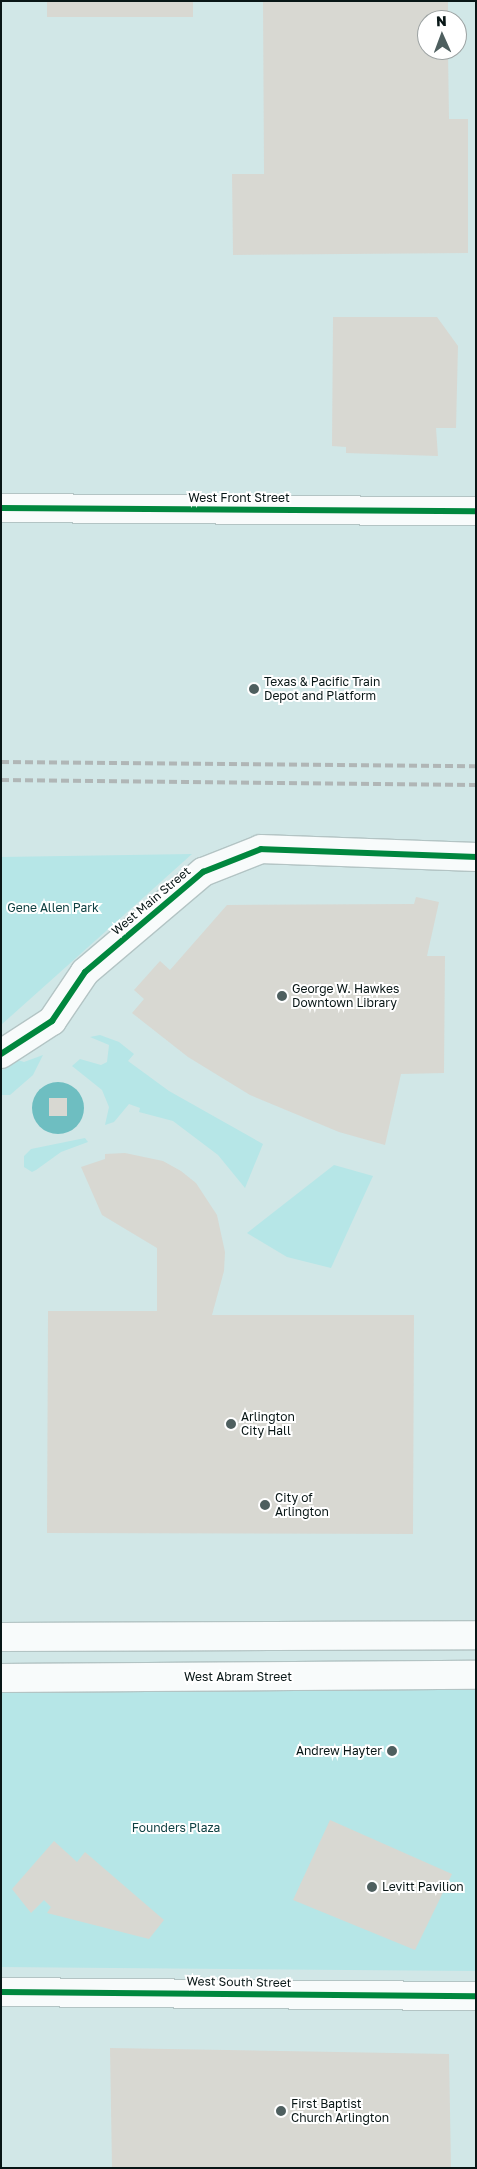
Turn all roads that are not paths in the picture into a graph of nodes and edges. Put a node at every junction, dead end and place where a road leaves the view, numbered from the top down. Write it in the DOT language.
graph roads {
  1 [pos="1,508"];
  2 [pos="476,511"];
  3 [pos="476,857"];
  4 [pos="1,1054"];
  5 [pos="476,1635"];
  6 [pos="1,1637"];
  7 [pos="476,1675"];
  8 [pos="1,1678"];
  9 [pos="1,1992"];
  10 [pos="476,1996"];
  1 -- 2 [label="street, West Front Street"];
  3 -- 4 [label="street, West Main Street"];
  5 -- 6 [label="street"];
  7 -- 8 [label="street, West Abram Street"];
  9 -- 10 [label="street, West South Street"];
}
